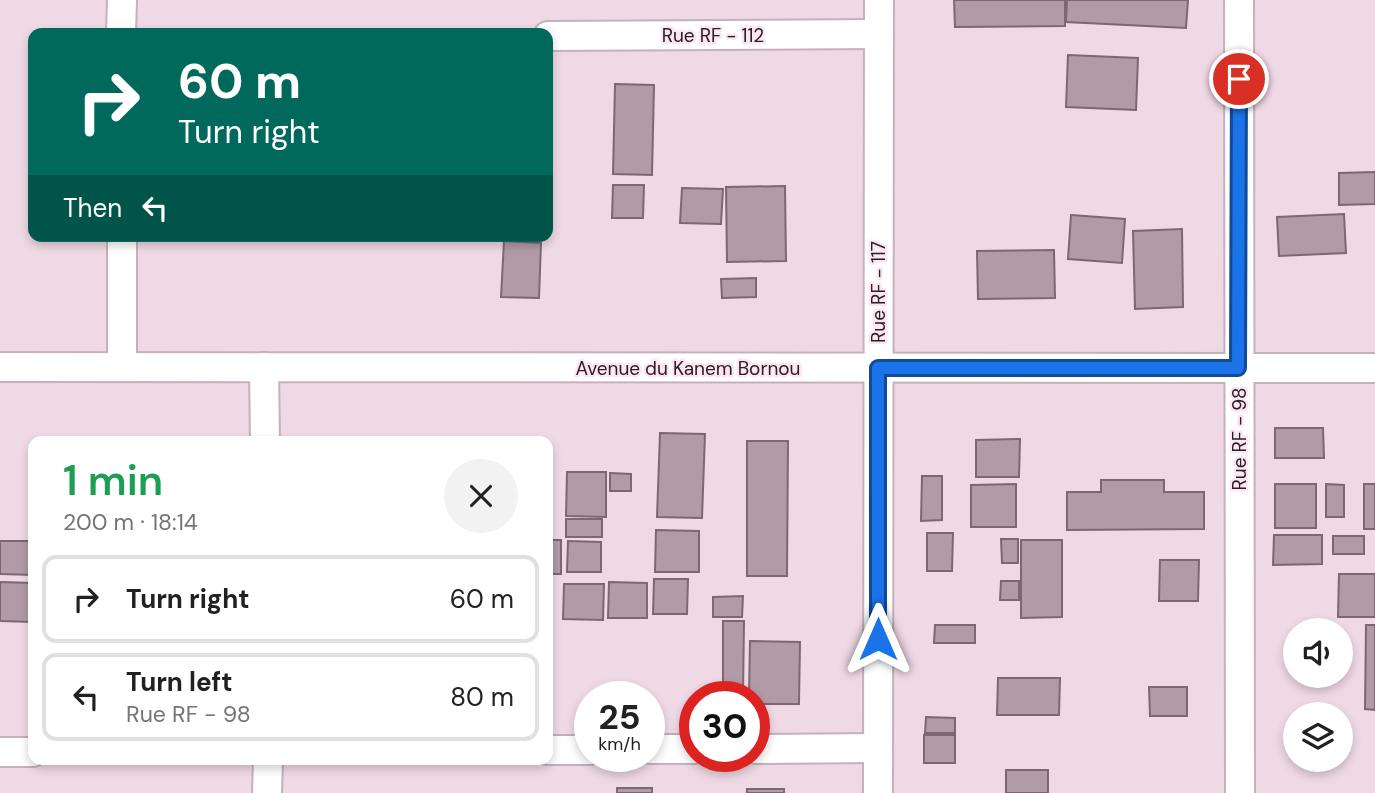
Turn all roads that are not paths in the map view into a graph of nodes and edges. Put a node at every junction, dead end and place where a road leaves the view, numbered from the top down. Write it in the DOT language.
graph roads {
  1 [pos="122,0"];
  2 [pos="879,0"];
  3 [pos="1239,0"];
  4 [pos="121,28"];
  5 [pos="879,34"];
  6 [pos="553,36"];
  7 [pos="122,242"];
  8 [pos="0,367"];
  9 [pos="122,367"];
  10 [pos="264,367"];
  11 [pos="878,368"];
  12 [pos="1238,368"];
  13 [pos="1375,368"];
  14 [pos="265,436"];
  15 [pos="878,748"];
  16 [pos="770,749"];
  17 [pos="553,750"];
  18 [pos="574,750"];
  19 [pos="0,752"];
  20 [pos="28,752"];
  21 [pos="268,765"];
  22 [pos="267,793"];
  23 [pos="878,793"];
  24 [pos="1240,793"];
  1 -- 4 [label="street"];
  2 -- 5 [label="street, Rue RF - 117"];
  3 -- 12 [label="street, Rue RF - 98"];
  5 -- 6 [label="street, Rue RF - 112"];
  5 -- 11 [label="street, Rue RF - 117"];
  7 -- 9 [label="street"];
  8 -- 9 [label="street, Avenue du Kanem Bornou"];
  9 -- 10 [label="street, Avenue du Kanem Bornou"];
  10 -- 11 [label="street, Avenue du Kanem Bornou"];
  10 -- 14 [label="street"];
  11 -- 12 [label="street, Avenue du Kanem Bornou"];
  11 -- 15 [label="street, Rue RF - 117"];
  12 -- 13 [label="street, Avenue du Kanem Bornou"];
  12 -- 24 [label="street, Rue RF - 98"];
  15 -- 16 [label="street"];
  15 -- 23 [label="street, Rue RF - 117"];
  17 -- 18 [label="street"];
  19 -- 20 [label="street"];
  21 -- 22 [label="street"];
}
